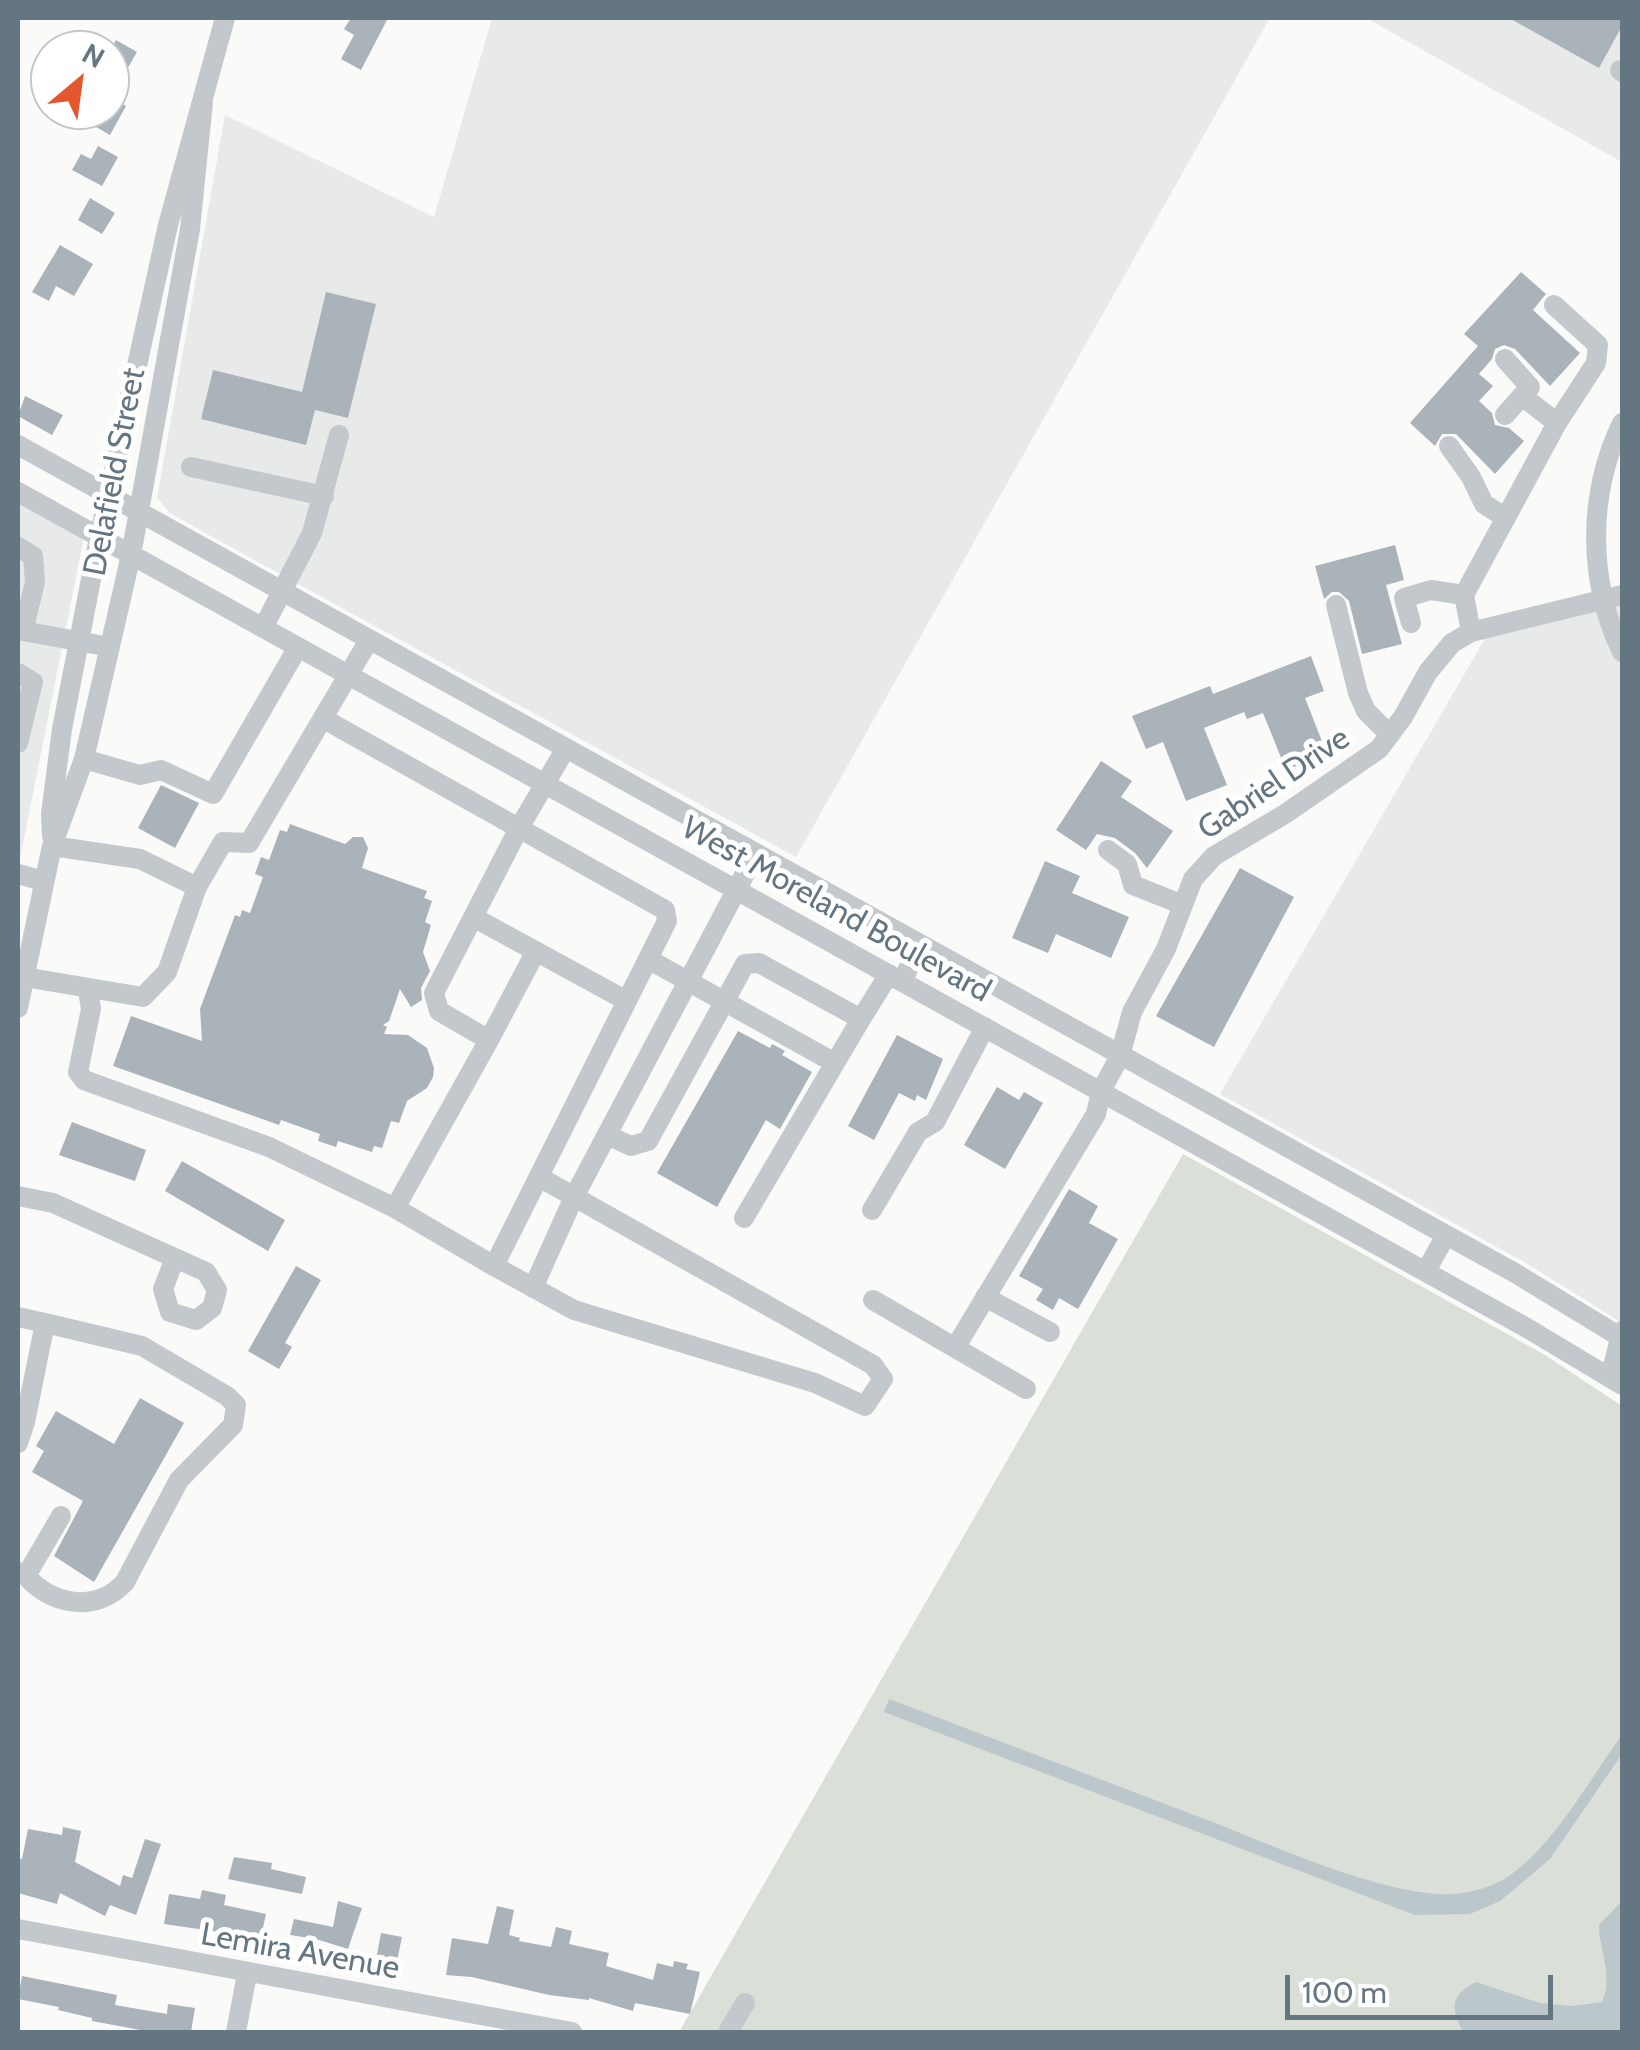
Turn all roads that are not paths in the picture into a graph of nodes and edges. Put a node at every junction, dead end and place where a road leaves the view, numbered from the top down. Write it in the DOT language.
graph roads {
  1 [pos="225,18"];
  2 [pos="203,102"];
  3 [pos="168,225"];
  4 [pos="190,229"];
  5 [pos="1554,305"];
  6 [pos="1505,359"];
  7 [pos="1522,396"];
  8 [pos="129,405"];
  9 [pos="157,410"];
  10 [pos="1505,415"];
  11 [pos="1557,423"];
  12 [pos="1622,424"];
  13 [pos="339,435"];
  14 [pos="18,445"];
  15 [pos="1449,446"];
  16 [pos="191,467"];
  17 [pos="18,492"];
  18 [pos="110,496"];
  19 [pos="324,496"];
  20 [pos="138,512"];
  21 [pos="1506,518"];
  22 [pos="99,538"];
  23 [pos="18,547"];
  24 [pos="131,555"];
  25 [pos="282,592"];
  26 [pos="1464,595"];
  27 [pos="1613,597"];
  28 [pos="1336,605"];
  29 [pos="1411,623"];
  30 [pos="263,628"];
  31 [pos="20,630"];
  32 [pos="1471,632"];
  33 [pos="369,640"];
  34 [pos="78,642"];
  35 [pos="110,647"];
  36 [pos="298,647"];
  37 [pos="1622,652"];
  38 [pos="18,672"];
  39 [pos="350,676"];
  40 [pos="324,719"];
  41 [pos="62,729"];
  42 [pos="19,731"];
  43 [pos="90,734"];
  44 [pos="1390,735"];
  45 [pos="566,748"];
  46 [pos="84,758"];
  47 [pos="546,783"];
  48 [pos="519,828"];
  49 [pos="52,846"];
  50 [pos="1108,850"];
  51 [pos="756,853"];
  52 [pos="18,874"];
  53 [pos="44,880"];
  54 [pos="197,887"];
  55 [pos="737,888"];
  56 [pos="1182,905"];
  57 [pos="473,917"];
  58 [pos="920,945"];
  59 [pos="536,952"];
  60 [pos="648,959"];
  61 [pos="24,977"];
  62 [pos="896,978"];
  63 [pos="689,980"];
  64 [pos="88,990"];
  65 [pos="726,1000"];
  66 [pos="627,1001"];
  67 [pos="18,1008"];
  68 [pos="860,1020"];
  69 [pos="985,1027"];
  70 [pos="489,1040"];
  71 [pos="1120,1056"];
  72 [pos="835,1063"];
  73 [pos="1101,1092"];
  74 [pos="607,1135"];
  75 [pos="539,1177"];
  76 [pos="18,1196"];
  77 [pos="574,1197"];
  78 [pos="395,1208"];
  79 [pos="872,1210"];
  80 [pos="744,1218"];
  81 [pos="1446,1236"];
  82 [pos="175,1258"];
  83 [pos="494,1266"];
  84 [pos="1426,1271"];
  85 [pos="533,1288"];
  86 [pos="986,1297"];
  87 [pos="872,1300"];
  88 [pos="18,1317"];
  89 [pos="45,1323"];
  90 [pos="1050,1332"];
  91 [pos="1621,1335"];
  92 [pos="955,1348"];
  93 [pos="1618,1377"];
  94 [pos="1026,1389"];
  95 [pos="18,1443"];
  96 [pos="61,1516"];
  97 [pos="22,1574"];
  98 [pos="18,1929"];
  99 [pos="247,1974"];
  100 [pos="745,2003"];
  101 [pos="236,2032"];
  102 [pos="572,2032"];
  103 [pos="728,2032"];
  1 -- 2 [label="street, Delafield Street"];
  2 -- 3 [label="street, Delafield Street"];
  2 -- 4 [label="street, Delafield Street"];
  3 -- 4 [label="street"];
  3 -- 8 [label="street, Delafield Street"];
  4 -- 9 [label="street, Delafield Street"];
  5 -- 11 [label="street"];
  6 -- 7 [label="street"];
  7 -- 10 [label="street"];
  7 -- 11 [label="street"];
  8 -- 9 [label="street"];
  8 -- 18 [label="street, Delafield Street"];
  9 -- 20 [label="street, Delafield Street"];
  11 -- 21 [label="street"];
  12 -- 27 [label="street"];
  13 -- 19 [label="street"];
  14 -- 18 [label="street, West Moreland Boulevard"];
  15 -- 21 [label="street"];
  16 -- 19 [label="street"];
  17 -- 22 [label="street, West Moreland Boulevard"];
  18 -- 20 [label="street, West Moreland Boulevard"];
  18 -- 22 [label="street, Delafield Street"];
  19 -- 25 [label="street"];
  20 -- 24 [label="street, Delafield Street"];
  20 -- 25 [label="street, West Moreland Boulevard"];
  21 -- 26 [label="street"];
  22 -- 24 [label="street, West Moreland Boulevard"];
  22 -- 34 [label="street, Delafield Street"];
  23 -- 31 [label="street"];
  24 -- 30 [label="street, West Moreland Boulevard"];
  24 -- 35 [label="street, Delafield Street"];
  25 -- 30 [label="street"];
  25 -- 33 [label="street, West Moreland Boulevard"];
  26 -- 29 [label="street"];
  26 -- 32 [label="street"];
  27 -- 32 [label="street, Gabriel Drive"];
  27 -- 37 [label="street"];
  28 -- 44 [label="street"];
  30 -- 36 [label="street, West Moreland Boulevard"];
  31 -- 34 [label="street"];
  32 -- 44 [label="street, Gabriel Drive"];
  33 -- 39 [label="street"];
  33 -- 45 [label="street, West Moreland Boulevard"];
  34 -- 35 [label="street"];
  34 -- 41 [label="street, Delafield Street"];
  35 -- 43 [label="street, Delafield Street"];
  36 -- 39 [label="street, West Moreland Boulevard"];
  36 -- 46 [label="street"];
  38 -- 42 [label="street"];
  39 -- 40 [label="street"];
  39 -- 47 [label="street, West Moreland Boulevard"];
  40 -- 48 [label="street"];
  40 -- 54 [label="street"];
  41 -- 42 [label="street"];
  41 -- 43 [label="street"];
  41 -- 49 [label="street, Delafield Street"];
  43 -- 46 [label="street, Delafield Street"];
  44 -- 56 [label="street, Gabriel Drive"];
  45 -- 47 [label="street"];
  45 -- 51 [label="street, West Moreland Boulevard"];
  46 -- 49 [label="street, Delafield Street"];
  47 -- 48 [label="street"];
  47 -- 55 [label="street, West Moreland Boulevard"];
  48 -- 57 [label="street"];
  48 -- 60 [label="street"];
  49 -- 53 [label="street, Delafield Street"];
  49 -- 54 [label="street"];
  50 -- 56 [label="street"];
  51 -- 55 [label="street"];
  51 -- 58 [label="street, West Moreland Boulevard"];
  52 -- 53 [label="street"];
  53 -- 61 [label="street, Delafield Street"];
  54 -- 64 [label="street"];
  55 -- 62 [label="street, West Moreland Boulevard"];
  55 -- 63 [label="street"];
  56 -- 71 [label="street, Gabriel Drive"];
  57 -- 59 [label="street"];
  57 -- 70 [label="street"];
  58 -- 62 [label="street"];
  58 -- 71 [label="street, West Moreland Boulevard"];
  59 -- 66 [label="street"];
  59 -- 70 [label="street"];
  60 -- 63 [label="street"];
  60 -- 66 [label="street"];
  61 -- 64 [label="street"];
  61 -- 67 [label="street, Delafield Street"];
  62 -- 68 [label="street"];
  62 -- 69 [label="street, West Moreland Boulevard"];
  63 -- 65 [label="street"];
  63 -- 74 [label="street"];
  64 -- 78 [label="street"];
  65 -- 68 [label="street"];
  65 -- 72 [label="street"];
  65 -- 74 [label="street"];
  66 -- 75 [label="street"];
  68 -- 72 [label="street"];
  69 -- 73 [label="street, West Moreland Boulevard"];
  69 -- 79 [label="street"];
  70 -- 78 [label="street"];
  71 -- 73 [label="street, Gabriel Drive"];
  71 -- 81 [label="street, West Moreland Boulevard"];
  72 -- 80 [label="street"];
  73 -- 84 [label="street, West Moreland Boulevard"];
  73 -- 86 [label="street, Gabriel Drive"];
  74 -- 77 [label="street"];
  75 -- 77 [label="street"];
  75 -- 83 [label="street"];
  76 -- 82 [label="street"];
  77 -- 85 [label="street"];
  77 -- 85 [label="street"];
  78 -- 83 [label="street"];
  81 -- 84 [label="street"];
  81 -- 91 [label="street, West Moreland Boulevard"];
  83 -- 85 [label="street"];
  84 -- 93 [label="street, West Moreland Boulevard"];
  86 -- 90 [label="street"];
  86 -- 92 [label="street, Gabriel Drive"];
  87 -- 92 [label="street"];
  88 -- 89 [label="street"];
  89 -- 95 [label="street"];
  89 -- 97 [label="street"];
  91 -- 93 [label="street"];
  92 -- 94 [label="street"];
  96 -- 97 [label="street"];
  98 -- 99 [label="street, Lemira Avenue"];
  99 -- 101 [label="street"];
  99 -- 102 [label="street, Lemira Avenue"];
  100 -- 103 [label="street"];
}
